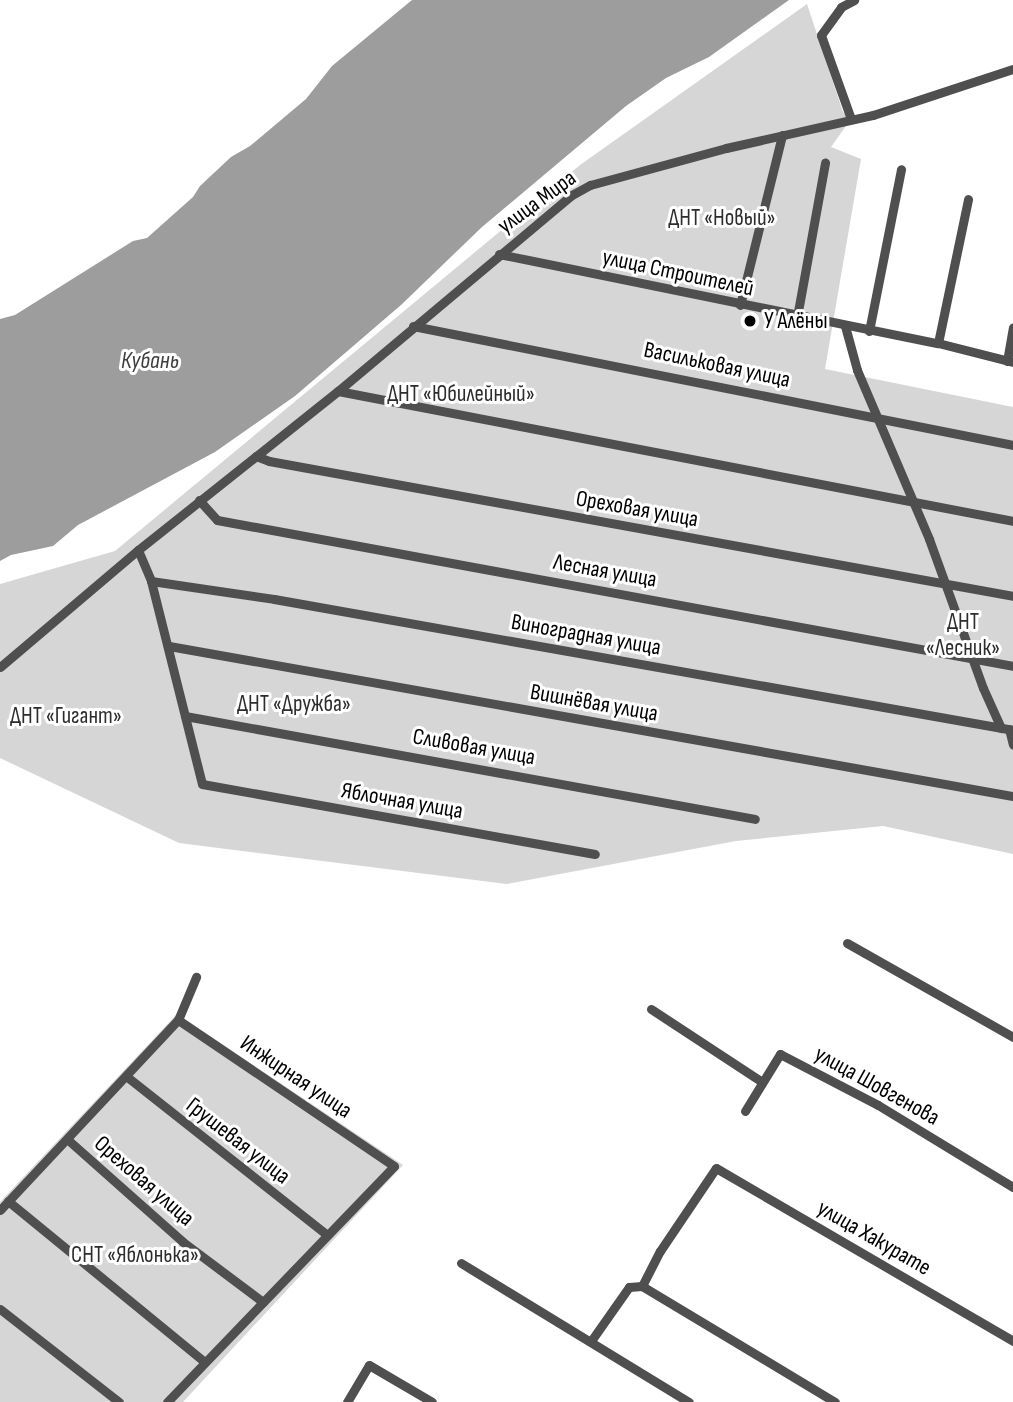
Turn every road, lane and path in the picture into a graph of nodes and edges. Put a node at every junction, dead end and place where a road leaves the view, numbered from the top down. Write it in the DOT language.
graph roads {
  1 [pos="854,0"];
  2 [pos="1013,69"];
  3 [pos="851,119"];
  4 [pos="782,135"];
  5 [pos="825,163"];
  6 [pos="901,169"];
  7 [pos="968,199"];
  8 [pos="499,254"];
  9 [pos="740,305"];
  10 [pos="797,317"];
  11 [pos="413,326"];
  12 [pos="845,326"];
  13 [pos="1013,328"];
  14 [pos="869,331"];
  15 [pos="938,344"];
  16 [pos="1010,361"];
  17 [pos="338,391"];
  18 [pos="878,418"];
  19 [pos="1013,445"];
  20 [pos="256,456"];
  21 [pos="200,500"];
  22 [pos="912,502"];
  23 [pos="1013,521"];
  24 [pos="138,550"];
  25 [pos="151,581"];
  26 [pos="946,584"];
  27 [pos="1013,596"];
  28 [pos="169,646"];
  29 [pos="973,657"];
  30 [pos="1013,666"];
  31 [pos="0,667"];
  32 [pos="185,716"];
  33 [pos="1008,729"];
  34 [pos="1013,745"];
  35 [pos="1013,796"];
  36 [pos="755,818"];
  37 [pos="595,854"];
  38 [pos="847,943"];
  39 [pos="196,977"];
  40 [pos="651,1009"];
  41 [pos="177,1020"];
  42 [pos="1013,1037"];
  43 [pos="126,1076"];
  44 [pos="762,1082"];
  45 [pos="745,1111"];
  46 [pos="67,1139"];
  47 [pos="1013,1187"];
  48 [pos="8,1201"];
  49 [pos="0,1210"];
  50 [pos="327,1235"];
  51 [pos="461,1263"];
  52 [pos="642,1286"];
  53 [pos="263,1302"];
  54 [pos="0,1309"];
  55 [pos="591,1341"];
  56 [pos="1013,1341"];
  57 [pos="205,1362"];
  58 [pos="119,1402"];
  59 [pos="167,1402"];
  60 [pos="347,1402"];
  61 [pos="432,1402"];
  62 [pos="689,1402"];
  63 [pos="835,1402"];
  1 -- 3 [label="street"];
  2 -- 3 [label="street, улица Мира"];
  3 -- 4 [label="street, улица Мира"];
  4 -- 8 [label="street, улица Мира"];
  4 -- 9 [label="street"];
  5 -- 10 [label="street"];
  6 -- 14 [label="street"];
  7 -- 15 [label="street"];
  8 -- 9 [label="street, улица Строителей"];
  8 -- 11 [label="street, улица Мира"];
  9 -- 10 [label="street, улица Строителей"];
  10 -- 12 [label="street, улица Строителей"];
  11 -- 17 [label="street, улица Мира"];
  11 -- 18 [label="street, Васильковая улица"];
  12 -- 14 [label="street, улица Строителей"];
  12 -- 18 [label="street"];
  13 -- 16 [label="street"];
  14 -- 15 [label="street, улица Строителей"];
  15 -- 16 [label="street, улица Строителей"];
  17 -- 20 [label="street, улица Мира"];
  17 -- 22 [label="street"];
  18 -- 19 [label="street, Васильковая улица"];
  18 -- 22 [label="street"];
  20 -- 21 [label="street, улица Мира"];
  20 -- 26 [label="street, Ореховая улица"];
  21 -- 24 [label="street, улица Мира"];
  21 -- 29 [label="street, Лесная улица"];
  22 -- 23 [label="street"];
  22 -- 26 [label="street"];
  24 -- 25 [label="street"];
  24 -- 31 [label="street, улица Мира"];
  25 -- 28 [label="street"];
  25 -- 33 [label="street, Виноградная улица"];
  26 -- 27 [label="street, Ореховая улица"];
  26 -- 29 [label="street"];
  28 -- 32 [label="street"];
  28 -- 35 [label="street, Вишнёвая улица"];
  29 -- 30 [label="street, Лесная улица"];
  29 -- 33 [label="street"];
  32 -- 36 [label="street, Сливовая улица"];
  32 -- 37 [label="street, Яблочная улица"];
  33 -- 34 [label="street"];
  38 -- 42 [label="street"];
  39 -- 41 [label="street"];
  40 -- 44 [label="street"];
  41 -- 43 [label="street"];
  41 -- 50 [label="street, Инжирная улица"];
  43 -- 46 [label="street"];
  43 -- 50 [label="street, Грушевая улица"];
  44 -- 45 [label="street, улица Шовгенова"];
  44 -- 47 [label="street, улица Шовгенова"];
  46 -- 48 [label="street"];
  46 -- 53 [label="street, Ореховая улица"];
  48 -- 49 [label="street"];
  48 -- 57 [label="street"];
  50 -- 53 [label="street"];
  51 -- 55 [label="street"];
  52 -- 55 [label="street"];
  52 -- 56 [label="street, улица Хакурате"];
  52 -- 63 [label="street"];
  53 -- 57 [label="street"];
  54 -- 58 [label="street"];
  55 -- 62 [label="street"];
  57 -- 59 [label="street"];
  60 -- 61 [label="street"];
}
